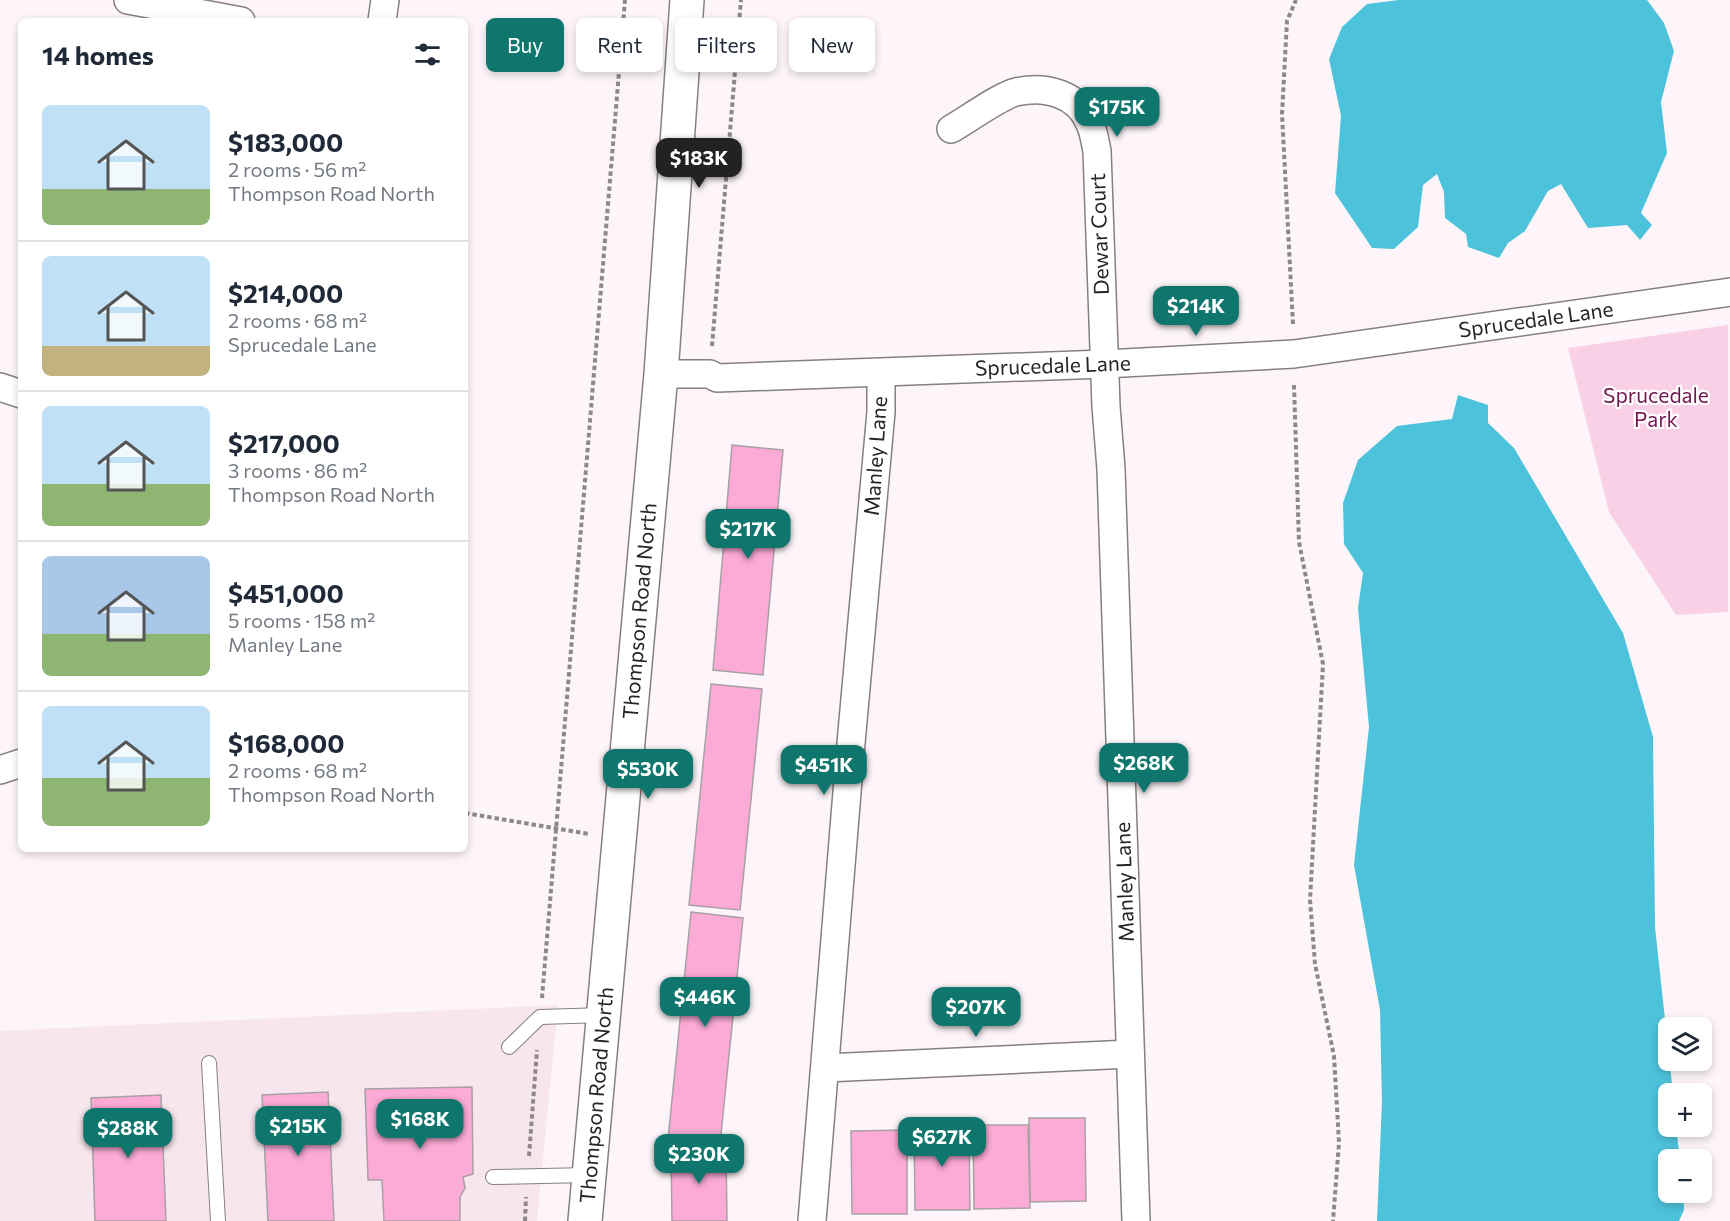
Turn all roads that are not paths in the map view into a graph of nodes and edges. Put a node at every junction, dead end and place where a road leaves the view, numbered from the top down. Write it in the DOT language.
graph roads {
  1 [pos="128,0"];
  2 [pos="385,0"];
  3 [pos="687,0"];
  4 [pos="225,18"];
  5 [pos="382,18"];
  6 [pos="951,129"];
  7 [pos="1730,292"];
  8 [pos="1104,364"];
  9 [pos="881,373"];
  10 [pos="661,374"];
  11 [pos="0,387"];
  12 [pos="18,393"];
  13 [pos="18,764"];
  14 [pos="0,770"];
  15 [pos="604,1015"];
  16 [pos="509,1047"];
  17 [pos="1130,1054"];
  18 [pos="209,1063"];
  19 [pos="825,1068"];
  20 [pos="589,1175"];
  21 [pos="493,1177"];
  22 [pos="218,1221"];
  23 [pos="585,1221"];
  24 [pos="812,1221"];
  25 [pos="1136,1221"];
  1 -- 4 [label="street"];
  2 -- 5 [label="street"];
  3 -- 10 [label="main road, Thompson Road North"];
  6 -- 8 [label="street, Dewar Court"];
  7 -- 8 [label="street, Sprucedale Lane"];
  8 -- 9 [label="street, Sprucedale Lane"];
  8 -- 17 [label="street, Manley Lane"];
  9 -- 10 [label="street, Sprucedale Lane"];
  9 -- 19 [label="street, Manley Lane"];
  10 -- 15 [label="main road, Thompson Road North"];
  11 -- 12 [label="street"];
  13 -- 14 [label="street"];
  15 -- 16 [label="lane"];
  15 -- 20 [label="main road, Thompson Road North"];
  17 -- 19 [label="street"];
  17 -- 25 [label="street, Manley Lane"];
  18 -- 22 [label="lane"];
  19 -- 24 [label="street, Manley Lane"];
  20 -- 21 [label="lane"];
  20 -- 23 [label="main road, Thompson Road North"];
}
